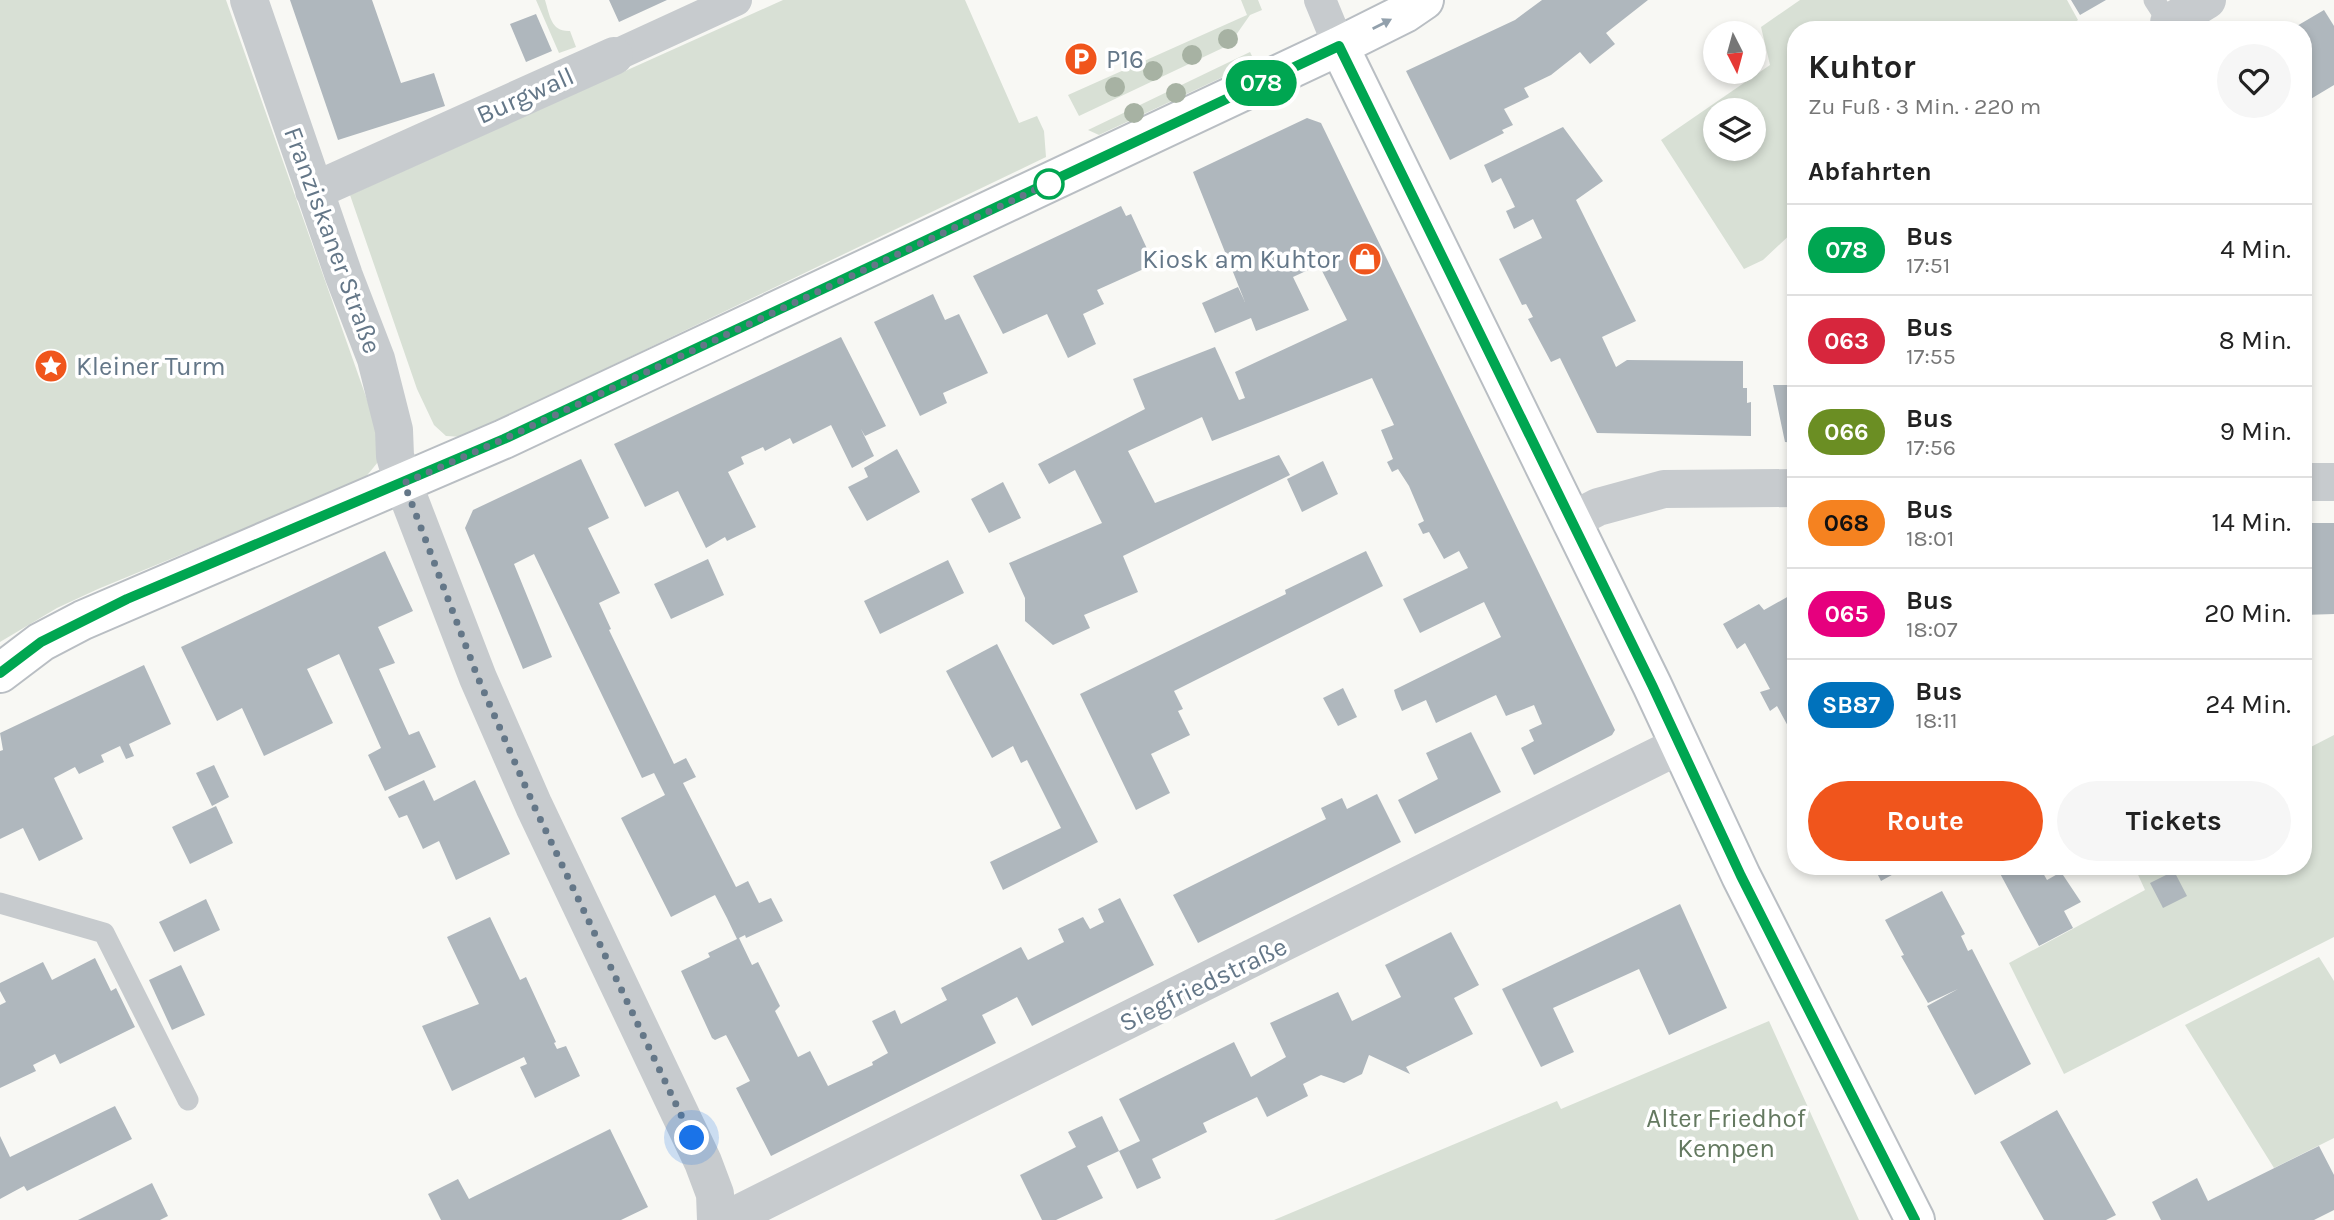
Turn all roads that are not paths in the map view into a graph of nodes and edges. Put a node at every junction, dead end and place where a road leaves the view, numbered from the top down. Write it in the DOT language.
graph roads {
  1 [pos="249,0"];
  2 [pos="736,0"];
  3 [pos="1320,0"];
  4 [pos="1424,0"];
  5 [pos="2207,0"];
  6 [pos="2164,17"];
  7 [pos="1339,46"];
  8 [pos="614,56"];
  9 [pos="314,191"];
  10 [pos="2312,482"];
  11 [pos="2334,482"];
  12 [pos="404,483"];
  13 [pos="1787,488"];
  14 [pos="1571,521"];
  15 [pos="0,673"];
  16 [pos="1680,745"];
  17 [pos="0,903"];
  18 [pos="188,1100"];
  19 [pos="716,1220"];
  20 [pos="726,1220"];
  21 [pos="1915,1220"];
  1 -- 9 [label="street, Franziskaner Straße"];
  2 -- 8 [label="street, Burgwall"];
  3 -- 7 [label="street"];
  7 -- 4 [label="main road, one-way"];
  5 -- 6 [label="street"];
  7 -- 12 [label="main road"];
  7 -- 14 [label="main road"];
  8 -- 9 [label="street, Burgwall"];
  9 -- 12 [label="street, Franziskaner Straße"];
  10 -- 11 [label="street"];
  12 -- 15 [label="main road"];
  12 -- 19 [label="street, Franziskaner Straße"];
  13 -- 14 [label="street"];
  14 -- 16 [label="main road"];
  16 -- 20 [label="street, Siegfriedstraße"];
  16 -- 21 [label="main road"];
  17 -- 18 [label="lane"];
}
